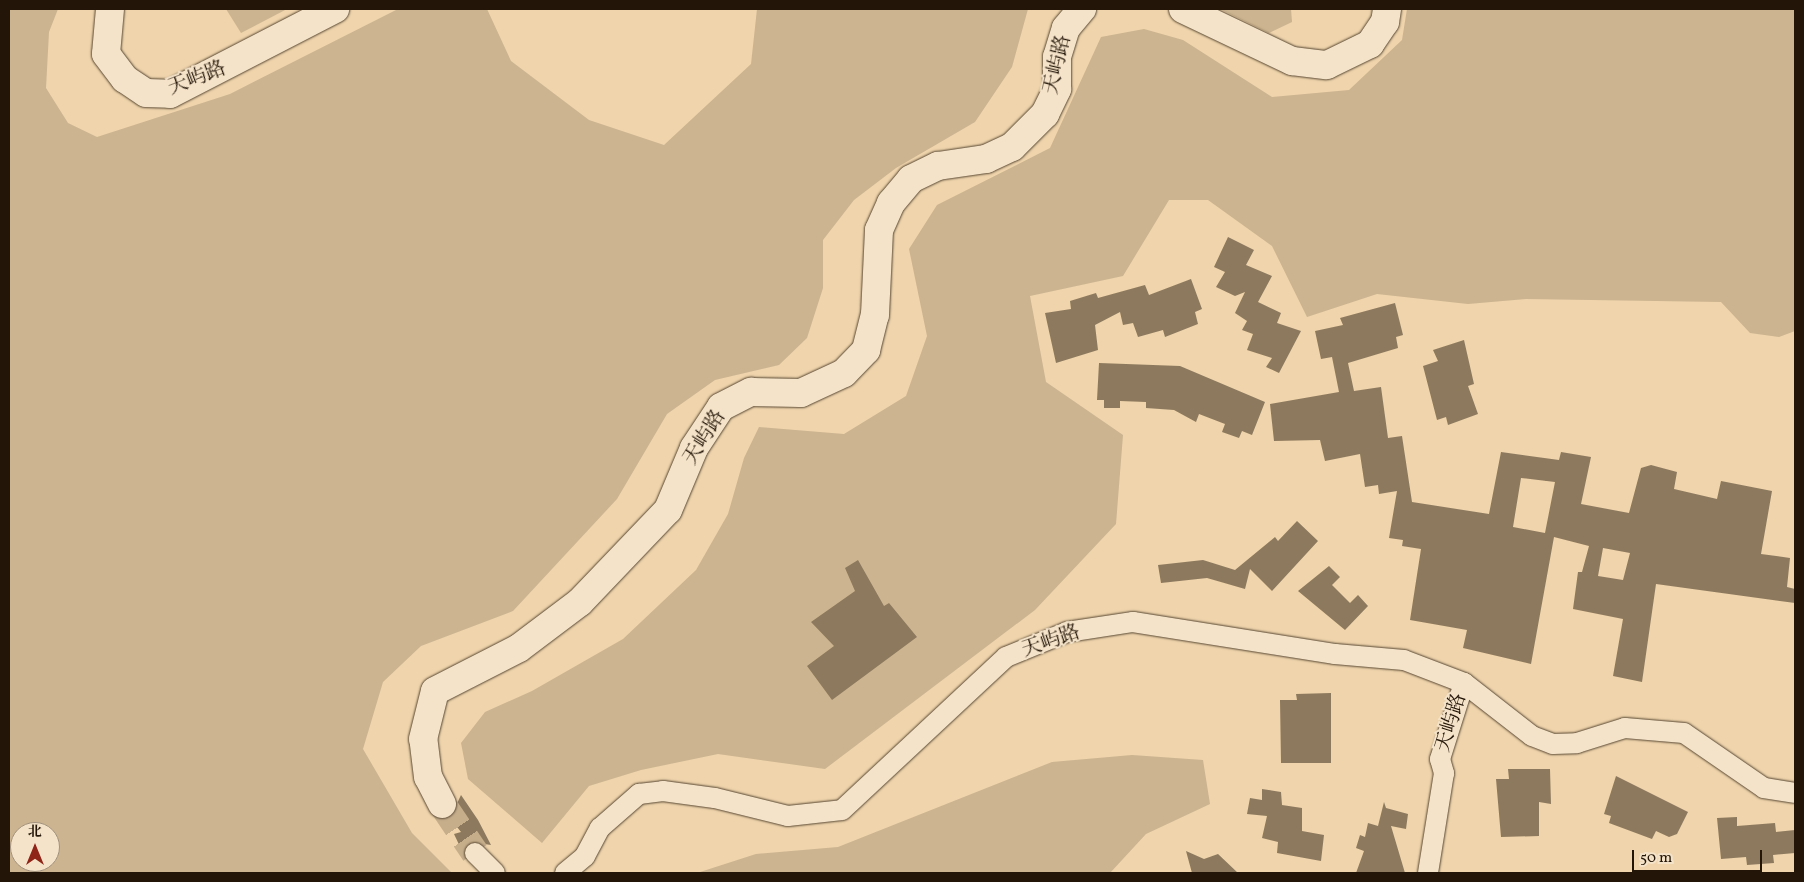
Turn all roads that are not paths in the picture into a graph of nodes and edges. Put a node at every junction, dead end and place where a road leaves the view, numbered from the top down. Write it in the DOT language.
graph roads {
  1 [pos="110,9"];
  2 [pos="335,9"];
  3 [pos="1082,9"];
  4 [pos="1183,9"];
  5 [pos="1387,9"];
  6 [pos="1464,683"];
  7 [pos="1795,793"];
  8 [pos="442,804"];
  9 [pos="475,853"];
  10 [pos="495,873"];
  11 [pos="565,873"];
  12 [pos="1428,873"];
  1 -- 2 [label="street, 天屿路"];
  3 -- 8 [label="street, 天屿路"];
  4 -- 5 [label="street"];
  6 -- 7 [label="street"];
  6 -- 11 [label="street, 天屿路"];
  6 -- 12 [label="street, 天屿路"];
  9 -- 10 [label="street"];
}
